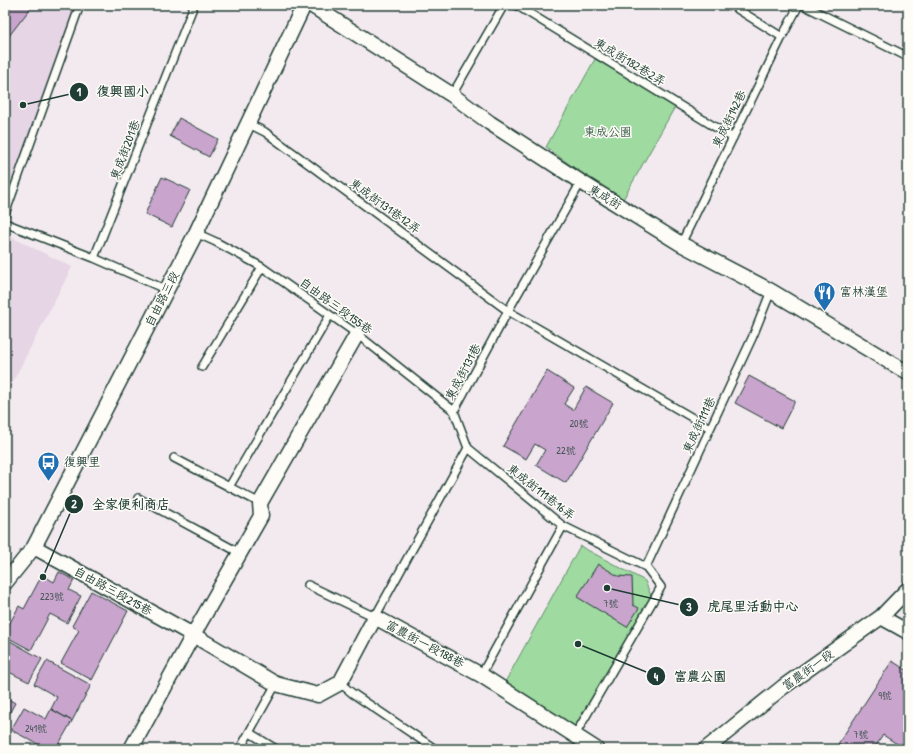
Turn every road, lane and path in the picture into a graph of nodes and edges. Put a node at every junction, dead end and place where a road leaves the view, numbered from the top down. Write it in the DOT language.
graph roads {
  1 [pos="80,5"];
  2 [pos="194,5"];
  3 [pos="304,5"];
  4 [pos="311,5"];
  5 [pos="504,5"];
  6 [pos="516,5"];
  7 [pos="731,5"];
  8 [pos="799,5"];
  9 [pos="803,5"];
  10 [pos="782,37"];
  11 [pos="908,57"];
  12 [pos="452,95"];
  13 [pos="247,123"];
  14 [pos="733,138"];
  15 [pos="581,182"];
  16 [pos="5,214"];
  17 [pos="5,223"];
  18 [pos="196,233"];
  19 [pos="681,244"];
  20 [pos="94,258"];
  21 [pos="262,267"];
  22 [pos="166,290"];
  23 [pos="771,291"];
  24 [pos="508,310"];
  25 [pos="330,315"];
  26 [pos="358,334"];
  27 [pos="202,367"];
  28 [pos="908,373"];
  29 [pos="454,411"];
  30 [pos="710,428"];
  31 [pos="468,448"];
  32 [pos="174,458"];
  33 [pos="229,487"];
  34 [pos="138,498"];
  35 [pos="260,503"];
  36 [pos="563,526"];
  37 [pos="34,548"];
  38 [pos="240,553"];
  39 [pos="646,567"];
  40 [pos="5,583"];
  41 [pos="308,585"];
  42 [pos="908,589"];
  43 [pos="375,617"];
  44 [pos="881,617"];
  45 [pos="908,632"];
  46 [pos="193,635"];
  47 [pos="481,675"];
  48 [pos="276,684"];
  49 [pos="340,684"];
  50 [pos="250,733"];
  51 [pos="575,735"];
  52 [pos="131,749"];
  53 [pos="240,749"];
  54 [pos="276,749"];
  55 [pos="435,749"];
  56 [pos="596,749"];
  57 [pos="706,749"];
  1 -- 16 [label="lane"];
  2 -- 20 [label="lane, 東成街201巷"];
  3 -- 13 [label="street, 自由路三段"];
  4 -- 12 [label="street, 東成街"];
  5 -- 12 [label="lane"];
  6 -- 14 [label="lane, 東成街182巷2弄"];
  7 -- 10 [label="lane"];
  8 -- 10 [label="lane, 東成街142巷"];
  9 -- 11 [label="lane"];
  10 -- 14 [label="lane, 東成街142巷"];
  12 -- 15 [label="street, 東成街"];
  13 -- 18 [label="street, 自由路三段"];
  13 -- 24 [label="lane, 東成街131巷12弄"];
  14 -- 19 [label="lane, 東成街142巷"];
  15 -- 19 [label="street, 東成街"];
  15 -- 24 [label="lane, 東成街131巷"];
  17 -- 20 [label="lane"];
  18 -- 21 [label="lane, 自由路三段155巷"];
  18 -- 22 [label="street, 自由路三段"];
  19 -- 23 [label="street, 東成街"];
  20 -- 22 [label="lane"];
  21 -- 25 [label="lane, 自由路三段155巷"];
  21 -- 27 [label="lane"];
  22 -- 37 [label="street, 自由路三段"];
  23 -- 28 [label="street, 東成街"];
  23 -- 30 [label="lane, 東成街111巷"];
  24 -- 29 [label="lane, 東成街131巷"];
  24 -- 30 [label="lane, 東成街131巷12弄"];
  25 -- 26 [label="lane, 自由路三段155巷"];
  25 -- 33 [label="lane"];
  26 -- 29 [label="lane, 自由路三段155巷"];
  26 -- 35 [label="street"];
  29 -- 31 [label="lane, 東成街131巷"];
  30 -- 39 [label="lane, 東成街111巷"];
  31 -- 36 [label="lane, 東成街111巷16弄"];
  31 -- 43 [label="lane"];
  32 -- 33 [label="lane"];
  33 -- 35 [label="lane"];
  34 -- 38 [label="lane"];
  35 -- 38 [label="street"];
  36 -- 39 [label="lane, 東成街111巷16弄"];
  36 -- 47 [label="lane"];
  37 -- 40 [label="street, 自由路三段"];
  37 -- 46 [label="street, 自由路三段215巷"];
  38 -- 46 [label="street"];
  39 -- 51 [label="lane, 東成街111巷16弄"];
  41 -- 43 [label="lane"];
  42 -- 44 [label="street, 富農街一段"];
  43 -- 47 [label="street, 富農街一段188巷"];
  43 -- 49 [label="street, 富農街一段188巷"];
  44 -- 45 [label="street"];
  44 -- 57 [label="street, 富農街一段"];
  46 -- 48 [label="street"];
  46 -- 52 [label="street"];
  47 -- 51 [label="street, 富農街一段188巷"];
  48 -- 49 [label="street"];
  48 -- 50 [label="lane"];
  49 -- 55 [label="lane"];
  50 -- 53 [label="lane"];
  50 -- 54 [label="lane"];
  51 -- 56 [label="street, 富農街一段188巷"];
}
